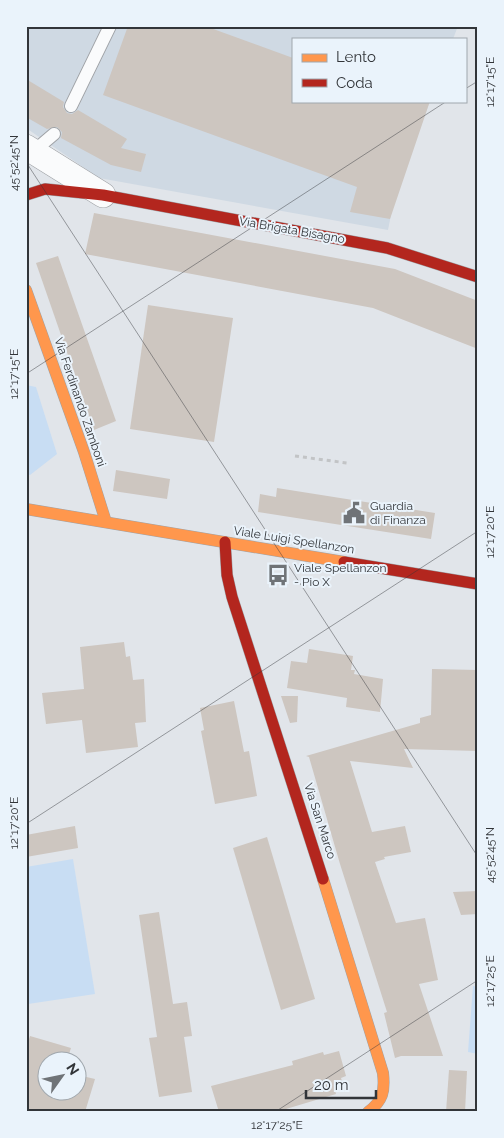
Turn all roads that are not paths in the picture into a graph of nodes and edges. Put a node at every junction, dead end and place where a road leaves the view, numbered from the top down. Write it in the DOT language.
graph roads {
  1 [pos="110,26"];
  2 [pos="71,106"];
  3 [pos="54,134"];
  4 [pos="29,153"];
  5 [pos="26,195"];
  6 [pos="103,196"];
  7 [pos="478,277"];
  8 [pos="26,290"];
  9 [pos="26,509"];
  10 [pos="106,522"];
  11 [pos="225,542"];
  12 [pos="478,584"];
  13 [pos="372,1109"];
  1 -- 2 [label="lane"];
  3 -- 4 [label="lane"];
  4 -- 6 [label="street, Via Brigata Bisagno"];
  5 -- 6 [label="street, Via Brigata Bisagno"];
  6 -- 7 [label="street, Via Brigata Bisagno"];
  8 -- 10 [label="street, Via Ferdinando Zamboni"];
  9 -- 10 [label="street, Viale Luigi Spellanzon"];
  10 -- 11 [label="street, Viale Luigi Spellanzon"];
  11 -- 12 [label="street, Viale Luigi Spellanzon"];
  11 -- 13 [label="street, Via San Marco"];
}
